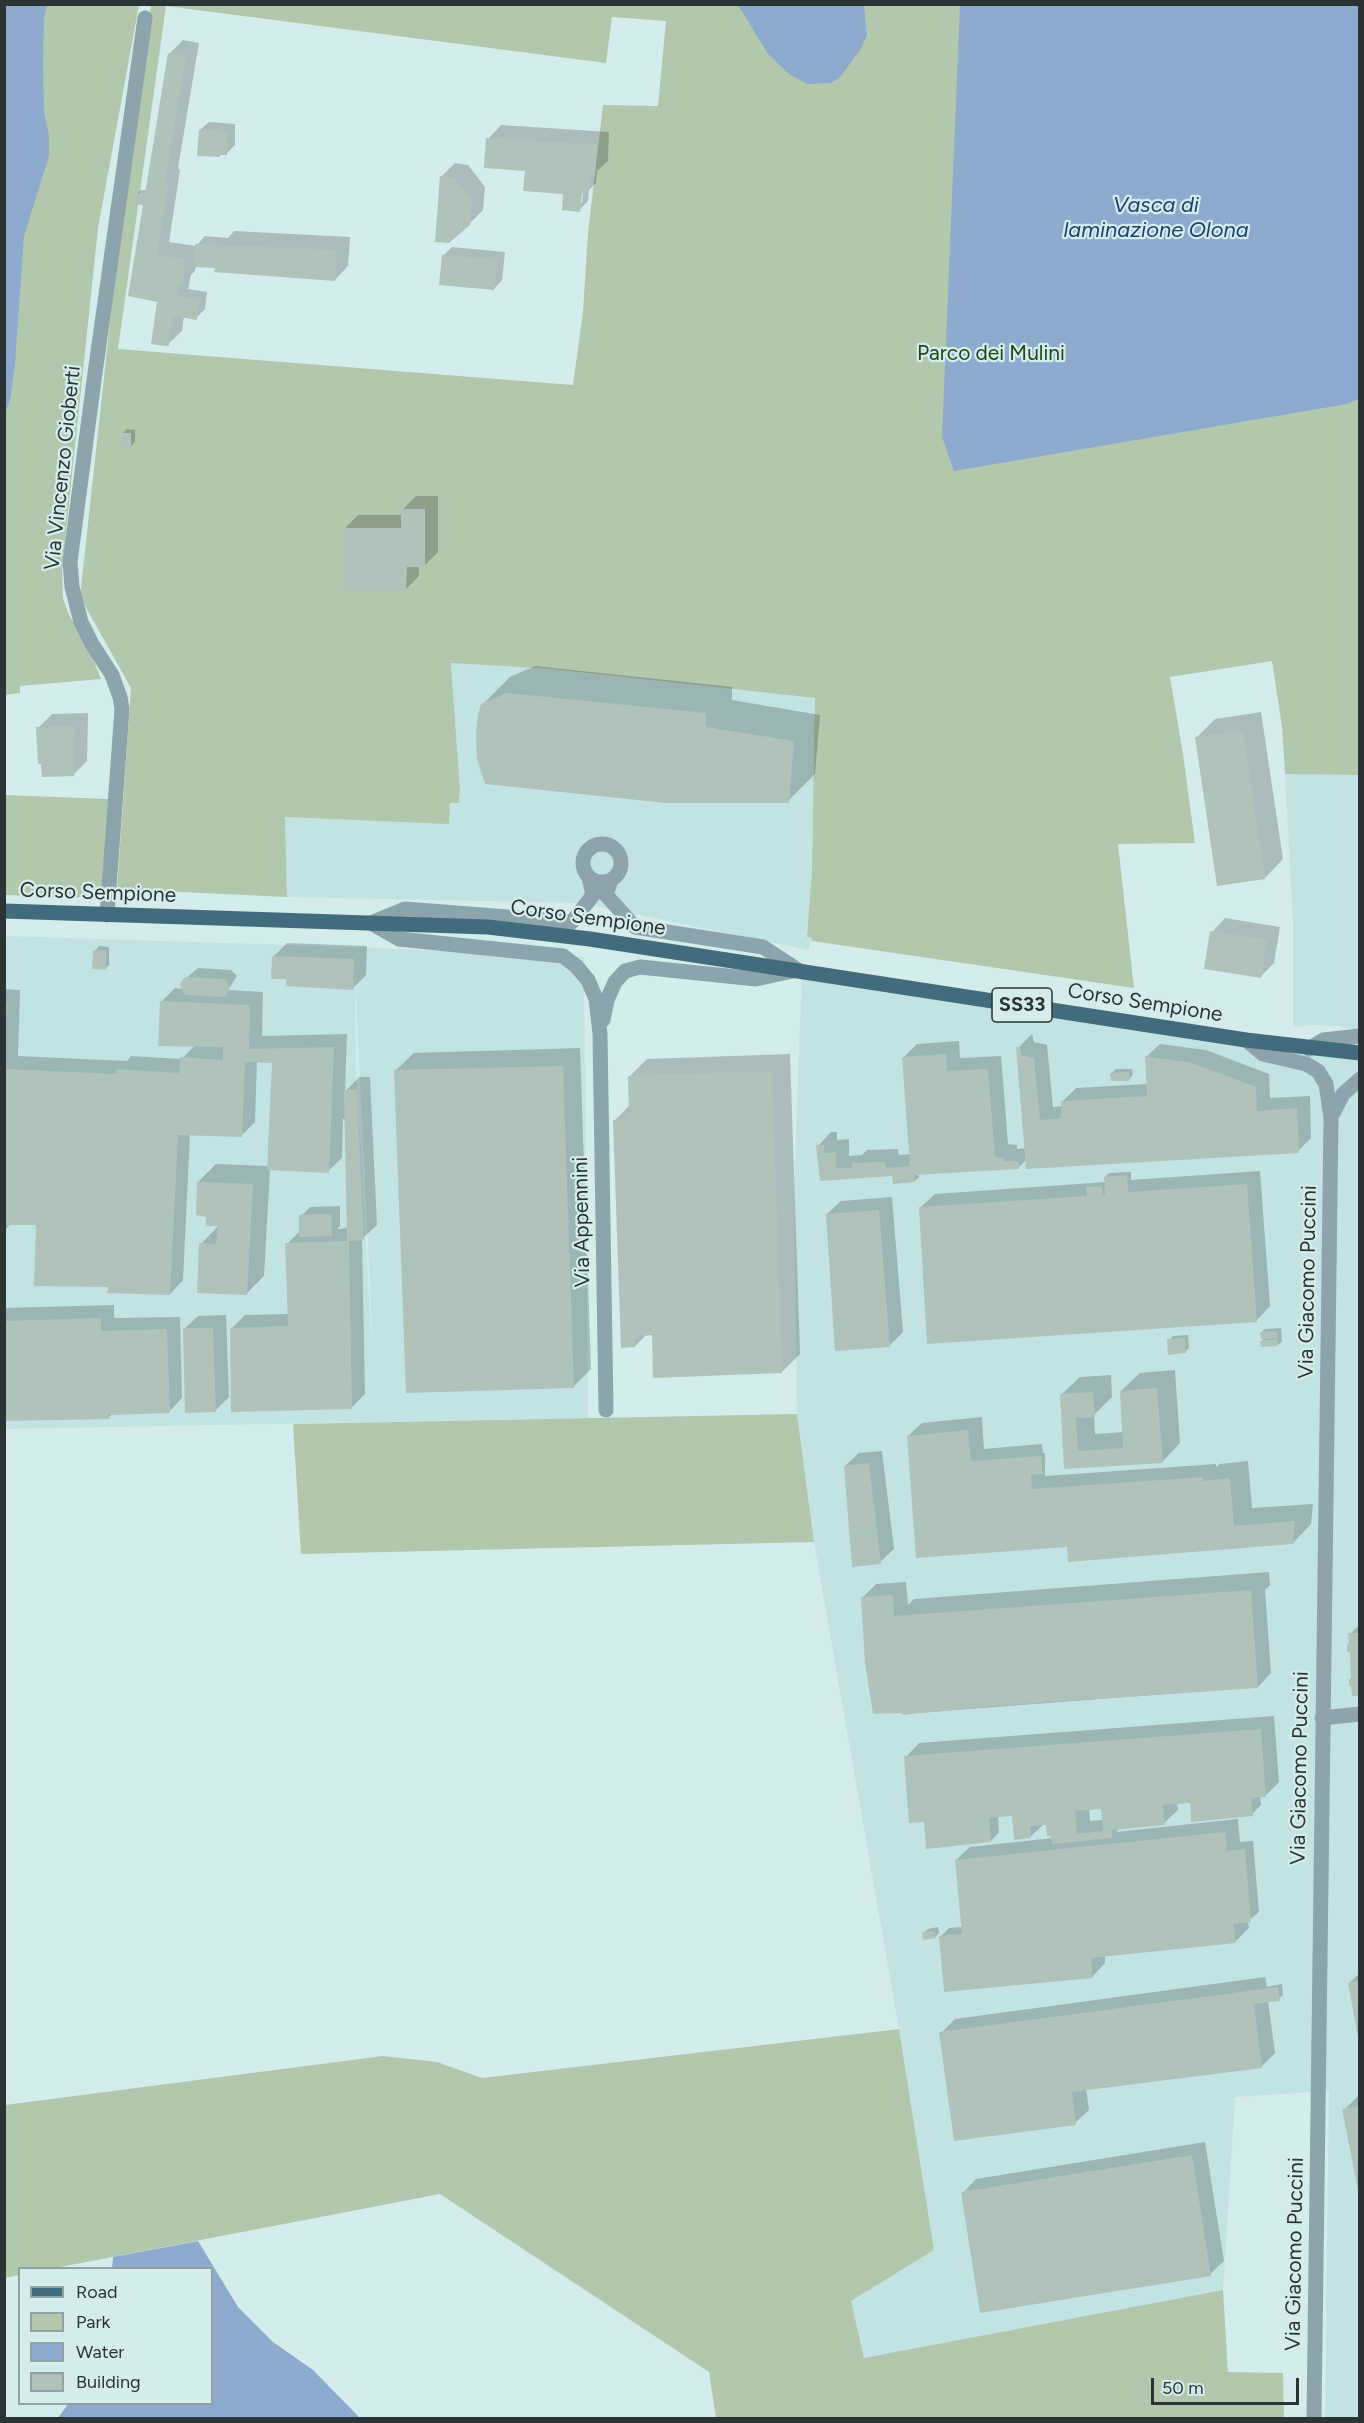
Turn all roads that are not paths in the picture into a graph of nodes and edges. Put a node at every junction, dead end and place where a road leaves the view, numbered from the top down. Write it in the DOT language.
graph roads {
  1 [pos="146,18"];
  2 [pos="590,877"];
  3 [pos="611,880"];
  4 [pos="4,910"];
  5 [pos="107,915"];
  6 [pos="371,923"];
  7 [pos="798,970"];
  8 [pos="600,1034"];
  9 [pos="1359,1036"];
  10 [pos="1246,1040"];
  11 [pos="1309,1049"];
  12 [pos="1359,1053"];
  13 [pos="1359,1079"];
  14 [pos="1331,1118"];
  15 [pos="606,1410"];
  16 [pos="1359,1713"];
  17 [pos="1322,1718"];
  18 [pos="1314,2418"];
  1 -- 5 [label="street, Via Vincenzo Gioberti"];
  2 -- 3 [label="street, Corso Sempione"];
  2 -- 3 [label="street, Corso Sempione"];
  2 -- 6 [label="street, Corso Sempione"];
  3 -- 7 [label="street, Corso Sempione"];
  4 -- 5 [label="main road, Corso Sempione"];
  5 -- 6 [label="main road, Corso Sempione"];
  6 -- 7 [label="main road, Corso Sempione"];
  6 -- 8 [label="street, Via Appennini"];
  7 -- 8 [label="street, Via Appennini"];
  7 -- 10 [label="main road, Corso Sempione / SS33"];
  8 -- 15 [label="street, Via Appennini"];
  9 -- 11 [label="street, Corso Sempione"];
  10 -- 11 [label="main road, Corso Sempione / SS33"];
  10 -- 14 [label="street, Via Giacomo Puccini"];
  11 -- 12 [label="main road, Corso Sempione / SS33"];
  13 -- 14 [label="street"];
  14 -- 17 [label="street, Via Giacomo Puccini"];
  16 -- 17 [label="street"];
  17 -- 18 [label="street, Via Giacomo Puccini"];
}
